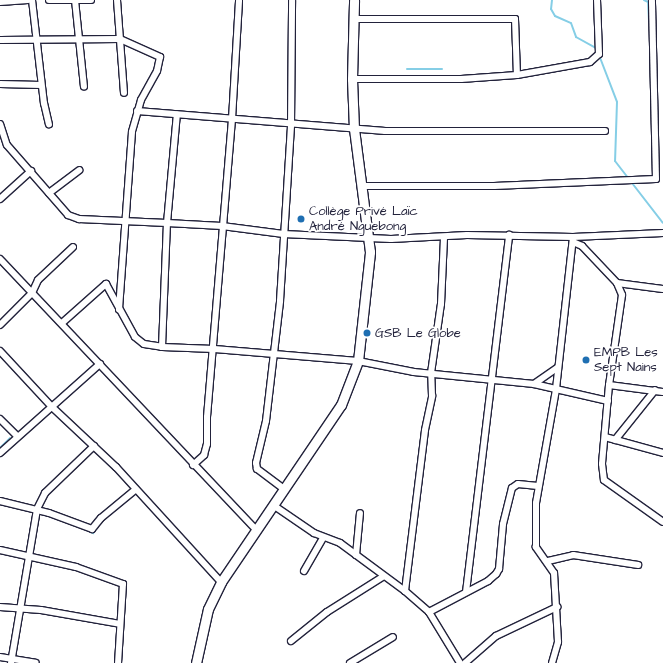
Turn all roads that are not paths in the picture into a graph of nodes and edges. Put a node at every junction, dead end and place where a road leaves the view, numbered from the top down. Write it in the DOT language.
graph roads {
  1 [pos="28,0"];
  2 [pos="32,0"];
  3 [pos="49,0"];
  4 [pos="75,0"];
  5 [pos="91,0"];
  6 [pos="117,0"];
  7 [pos="239,0"];
  8 [pos="292,0"];
  9 [pos="354,0"];
  10 [pos="597,0"];
  11 [pos="652,0"];
  12 [pos="0,2"];
  13 [pos="354,18"];
  14 [pos="120,39"];
  15 [pos="0,40"];
  16 [pos="80,40"];
  17 [pos="37,41"];
  18 [pos="517,75"];
  19 [pos="352,79"];
  20 [pos="0,84"];
  21 [pos="42,85"];
  22 [pos="84,87"];
  23 [pos="124,93"];
  24 [pos="137,111"];
  25 [pos="177,114"];
  26 [pos="232,119"];
  27 [pos="0,124"];
  28 [pos="49,124"];
  29 [pos="291,125"];
  30 [pos="354,129"];
  31 [pos="605,130"];
  32 [pos="79,170"];
  33 [pos="31,171"];
  34 [pos="362,186"];
  35 [pos="49,193"];
  36 [pos="0,199"];
  37 [pos="126,221"];
  38 [pos="167,224"];
  39 [pos="222,226"];
  40 [pos="663,233"];
  41 [pos="282,234"];
  42 [pos="509,235"];
  43 [pos="368,238"];
  44 [pos="444,238"];
  45 [pos="573,239"];
  46 [pos="72,247"];
  47 [pos="0,259"];
  48 [pos="617,283"];
  49 [pos="663,289"];
  50 [pos="32,293"];
  51 [pos="119,310"];
  52 [pos="62,324"];
  53 [pos="0,325"];
  54 [pos="162,347"];
  55 [pos="214,349"];
  56 [pos="0,351"];
  57 [pos="274,354"];
  58 [pos="358,361"];
  59 [pos="100,364"];
  60 [pos="558,367"];
  61 [pos="431,373"];
  62 [pos="493,380"];
  63 [pos="534,384"];
  64 [pos="609,385"];
  65 [pos="556,389"];
  66 [pos="655,390"];
  67 [pos="663,392"];
  68 [pos="608,401"];
  69 [pos="52,407"];
  70 [pos="0,419"];
  71 [pos="17,436"];
  72 [pos="605,437"];
  73 [pos="616,440"];
  74 [pos="94,446"];
  75 [pos="0,453"];
  76 [pos="663,453"];
  77 [pos="194,465"];
  78 [pos="538,486"];
  79 [pos="136,489"];
  80 [pos="284,489"];
  81 [pos="0,501"];
  82 [pos="273,505"];
  83 [pos="37,510"];
  84 [pos="360,513"];
  85 [pos="663,522"];
  86 [pos="255,529"];
  87 [pos="323,538"];
  88 [pos="0,550"];
  89 [pos="356,555"];
  90 [pos="28,557"];
  91 [pos="548,561"];
  92 [pos="638,566"];
  93 [pos="304,571"];
  94 [pos="384,576"];
  95 [pos="221,582"];
  96 [pos="405,591"];
  97 [pos="466,592"];
  98 [pos="0,606"];
  99 [pos="557,607"];
  100 [pos="20,610"];
  101 [pos="429,612"];
  102 [pos="120,624"];
  103 [pos="393,637"];
  104 [pos="291,641"];
  105 [pos="0,657"];
  106 [pos="12,661"];
  107 [pos="36,663"];
  108 [pos="118,663"];
  109 [pos="196,663"];
  110 [pos="350,663"];
  111 [pos="460,663"];
  112 [pos="465,663"];
  113 [pos="552,663"];
  1 -- 12 [label="street"];
  2 -- 17 [label="street"];
  3 -- 4 [label="street"];
  4 -- 5 [label="street"];
  4 -- 16 [label="street"];
  6 -- 14 [label="street"];
  7 -- 26 [label="street"];
  8 -- 29 [label="street"];
  9 -- 13 [label="main road"];
  10 -- 18 [label="street"];
  11 -- 34 [label="street"];
  13 -- 18 [label="street"];
  13 -- 19 [label="main road"];
  14 -- 16 [label="street"];
  14 -- 23 [label="street"];
  14 -- 24 [label="street"];
  15 -- 17 [label="street"];
  16 -- 17 [label="street"];
  16 -- 22 [label="street"];
  17 -- 21 [label="street"];
  18 -- 19 [label="street"];
  19 -- 30 [label="main road"];
  20 -- 21 [label="street"];
  21 -- 28 [label="street"];
  24 -- 25 [label="street"];
  24 -- 37 [label="street"];
  25 -- 26 [label="street"];
  25 -- 38 [label="street"];
  26 -- 29 [label="street"];
  26 -- 39 [label="street"];
  27 -- 33 [label="street"];
  29 -- 30 [label="street"];
  29 -- 41 [label="street"];
  30 -- 31 [label="street"];
  30 -- 34 [label="main road"];
  32 -- 35 [label="street"];
  33 -- 35 [label="street"];
  33 -- 36 [label="street"];
  34 -- 43 [label="main road"];
  35 -- 37 [label="street"];
  37 -- 38 [label="street"];
  37 -- 51 [label="street"];
  38 -- 39 [label="street"];
  38 -- 54 [label="street"];
  39 -- 41 [label="street"];
  39 -- 55 [label="street"];
  40 -- 45 [label="street"];
  41 -- 43 [label="street"];
  41 -- 57 [label="street"];
  42 -- 44 [label="street"];
  42 -- 45 [label="street"];
  42 -- 62 [label="street"];
  43 -- 44 [label="street"];
  43 -- 58 [label="main road"];
  44 -- 61 [label="street"];
  45 -- 48 [label="street"];
  45 -- 60 [label="street"];
  46 -- 50 [label="street"];
  47 -- 50 [label="street"];
  48 -- 49 [label="street"];
  48 -- 64 [label="street"];
  50 -- 52 [label="street"];
  50 -- 53 [label="street"];
  51 -- 52 [label="street"];
  51 -- 54 [label="street"];
  52 -- 59 [label="street"];
  54 -- 55 [label="street"];
  55 -- 57 [label="street"];
  55 -- 77 [label="street"];
  56 -- 69 [label="street"];
  57 -- 58 [label="street"];
  57 -- 80 [label="street"];
  58 -- 61 [label="street"];
  58 -- 80 [label="main road"];
  59 -- 69 [label="street"];
  59 -- 77 [label="street"];
  60 -- 63 [label="street"];
  60 -- 65 [label="street"];
  61 -- 62 [label="street"];
  61 -- 96 [label="street"];
  62 -- 63 [label="street"];
  62 -- 97 [label="street"];
  63 -- 65 [label="street"];
  64 -- 66 [label="street"];
  64 -- 68 [label="street"];
  65 -- 68 [label="street"];
  65 -- 78 [label="street"];
  66 -- 67 [label="street"];
  66 -- 73 [label="street"];
  68 -- 72 [label="street"];
  69 -- 71 [label="street"];
  69 -- 74 [label="street"];
  70 -- 71 [label="street"];
  71 -- 75 [label="street"];
  72 -- 73 [label="street"];
  72 -- 85 [label="street"];
  73 -- 76 [label="street"];
  74 -- 79 [label="street"];
  74 -- 83 [label="street"];
  77 -- 86 [label="street"];
  78 -- 91 [label="street"];
  78 -- 97 [label="street"];
  79 -- 83 [label="street"];
  79 -- 95 [label="street"];
  80 -- 82 [label="main road"];
  81 -- 83 [label="street"];
  82 -- 86 [label="main road"];
  82 -- 87 [label="street"];
  83 -- 90 [label="street"];
  84 -- 89 [label="street"];
  86 -- 95 [label="main road"];
  87 -- 89 [label="street"];
  87 -- 93 [label="street"];
  88 -- 90 [label="street"];
  89 -- 94 [label="street"];
  90 -- 100 [label="street"];
  90 -- 102 [label="street"];
  91 -- 92 [label="street"];
  91 -- 99 [label="street"];
  94 -- 96 [label="street"];
  94 -- 104 [label="street"];
  95 -- 109 [label="main road"];
  96 -- 101 [label="street"];
  97 -- 101 [label="street"];
  98 -- 100 [label="street"];
  99 -- 112 [label="street"];
  99 -- 113 [label="street"];
  100 -- 102 [label="street"];
  100 -- 106 [label="street"];
  101 -- 111 [label="street"];
  102 -- 108 [label="street"];
  103 -- 110 [label="street"];
  105 -- 106 [label="street"];
  106 -- 107 [label="street"];
}
